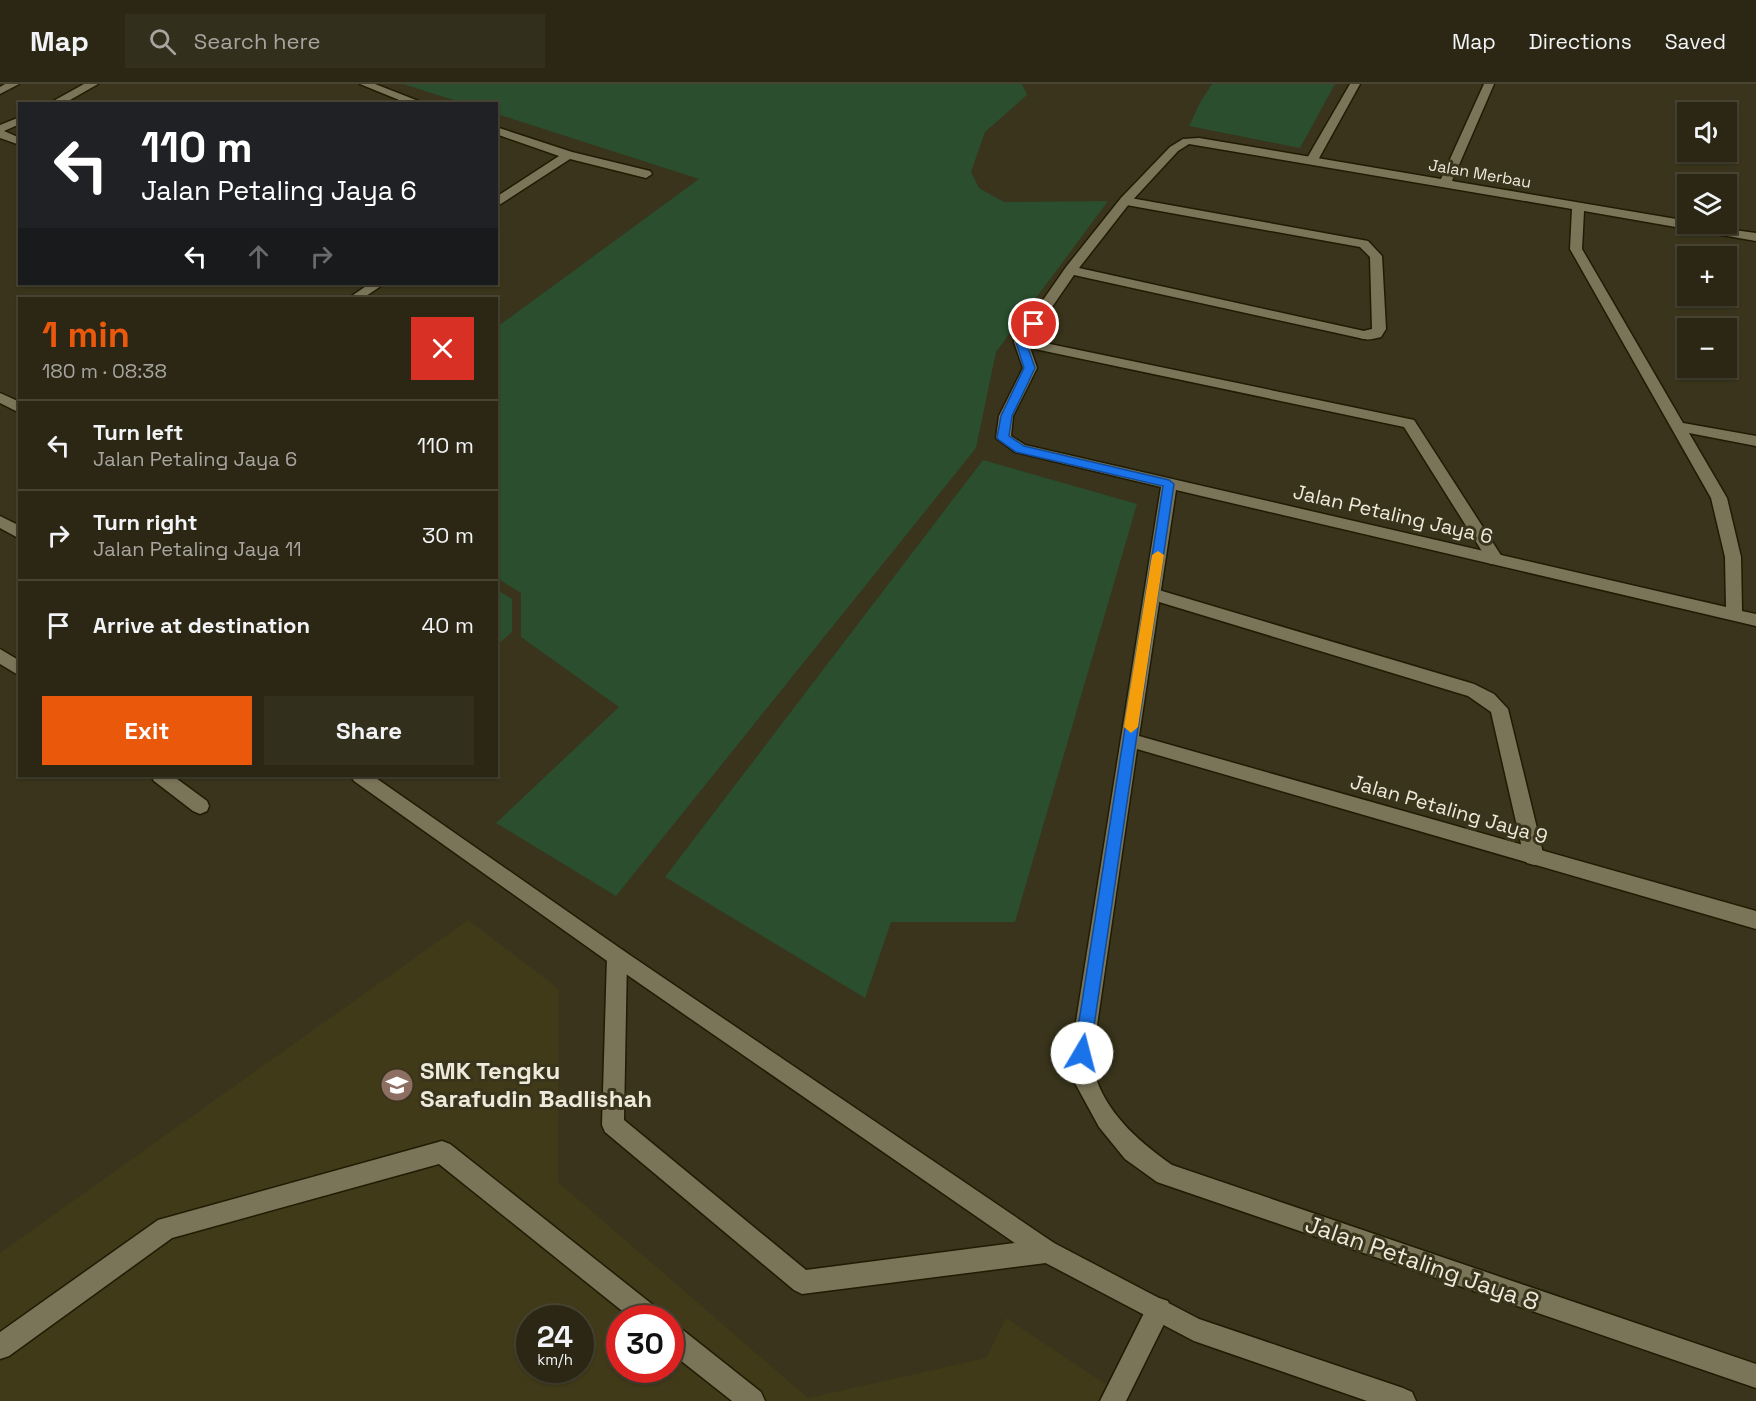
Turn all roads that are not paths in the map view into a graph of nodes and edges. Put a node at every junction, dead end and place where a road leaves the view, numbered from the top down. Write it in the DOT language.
graph roads {
  1 [pos="14,84"];
  2 [pos="93,84"];
  3 [pos="365,84"];
  4 [pos="1355,84"];
  5 [pos="1489,84"];
  6 [pos="0,91"];
  7 [pos="57,102"];
  8 [pos="415,102"];
  9 [pos="18,121"];
  10 [pos="0,129"];
  11 [pos="498,131"];
  12 [pos="0,134"];
  13 [pos="18,141"];
  14 [pos="568,155"];
  15 [pos="1312,160"];
  16 [pos="646,174"];
  17 [pos="1445,183"];
  18 [pos="1125,201"];
  19 [pos="498,202"];
  20 [pos="1578,207"];
  21 [pos="1756,237"];
  22 [pos="1071,270"];
  23 [pos="375,285"];
  24 [pos="357,297"];
  25 [pos="1021,342"];
  26 [pos="0,397"];
  27 [pos="18,408"];
  28 [pos="1680,427"];
  29 [pos="1756,441"];
  30 [pos="1169,484"];
  31 [pos="0,521"];
  32 [pos="18,533"];
  33 [pos="1496,560"];
  34 [pos="1152,594"];
  35 [pos="1734,615"];
  36 [pos="1756,620"];
  37 [pos="0,655"];
  38 [pos="18,668"];
  39 [pos="1129,740"];
  40 [pos="161,777"];
  41 [pos="361,777"];
  42 [pos="200,806"];
  43 [pos="1534,857"];
  44 [pos="1756,920"];
  45 [pos="617,957"];
  46 [pos="1046,1251"];
  47 [pos="633,1305"];
  48 [pos="1159,1310"];
  49 [pos="0,1347"];
  50 [pos="684,1347"];
  51 [pos="1756,1376"];
  52 [pos="752,1401"];
  53 [pos="1113,1401"];
  54 [pos="1403,1401"];
  1 -- 6 [label="street"];
  2 -- 7 [label="street"];
  3 -- 8 [label="street"];
  4 -- 15 [label="street"];
  5 -- 17 [label="street"];
  9 -- 10 [label="street"];
  11 -- 14 [label="street"];
  12 -- 13 [label="street"];
  14 -- 16 [label="street"];
  14 -- 19 [label="street"];
  15 -- 17 [label="street, Jalan Merbau"];
  15 -- 18 [label="street, Jalan Merbau"];
  17 -- 20 [label="street, Jalan Merbau"];
  18 -- 22 [label="street"];
  18 -- 22 [label="street"];
  20 -- 21 [label="street, Jalan Merbau"];
  20 -- 28 [label="street"];
  22 -- 25 [label="street"];
  23 -- 24 [label="street"];
  25 -- 30 [label="street, Jalan Petaling Jaya 6"];
  25 -- 33 [label="street"];
  26 -- 27 [label="street"];
  28 -- 29 [label="street"];
  28 -- 35 [label="street"];
  30 -- 33 [label="street, Jalan Petaling Jaya 6"];
  30 -- 34 [label="street, Jalan Petaling Jaya 8"];
  31 -- 32 [label="street"];
  33 -- 35 [label="street, Jalan Petaling Jaya 6"];
  34 -- 39 [label="street, Jalan Petaling Jaya 8"];
  34 -- 43 [label="street"];
  35 -- 36 [label="street, Jalan Petaling Jaya 6"];
  37 -- 38 [label="street"];
  39 -- 43 [label="street, Jalan Petaling Jaya 9"];
  39 -- 51 [label="street, Jalan Petaling Jaya 8"];
  40 -- 42 [label="street"];
  41 -- 45 [label="street"];
  43 -- 44 [label="street, Jalan Petaling Jaya 9"];
  45 -- 46 [label="street"];
  45 -- 46 [label="street"];
  46 -- 48 [label="street"];
  47 -- 49 [label="street"];
  48 -- 53 [label="street"];
  48 -- 54 [label="street"];
  50 -- 52 [label="street"];
}
